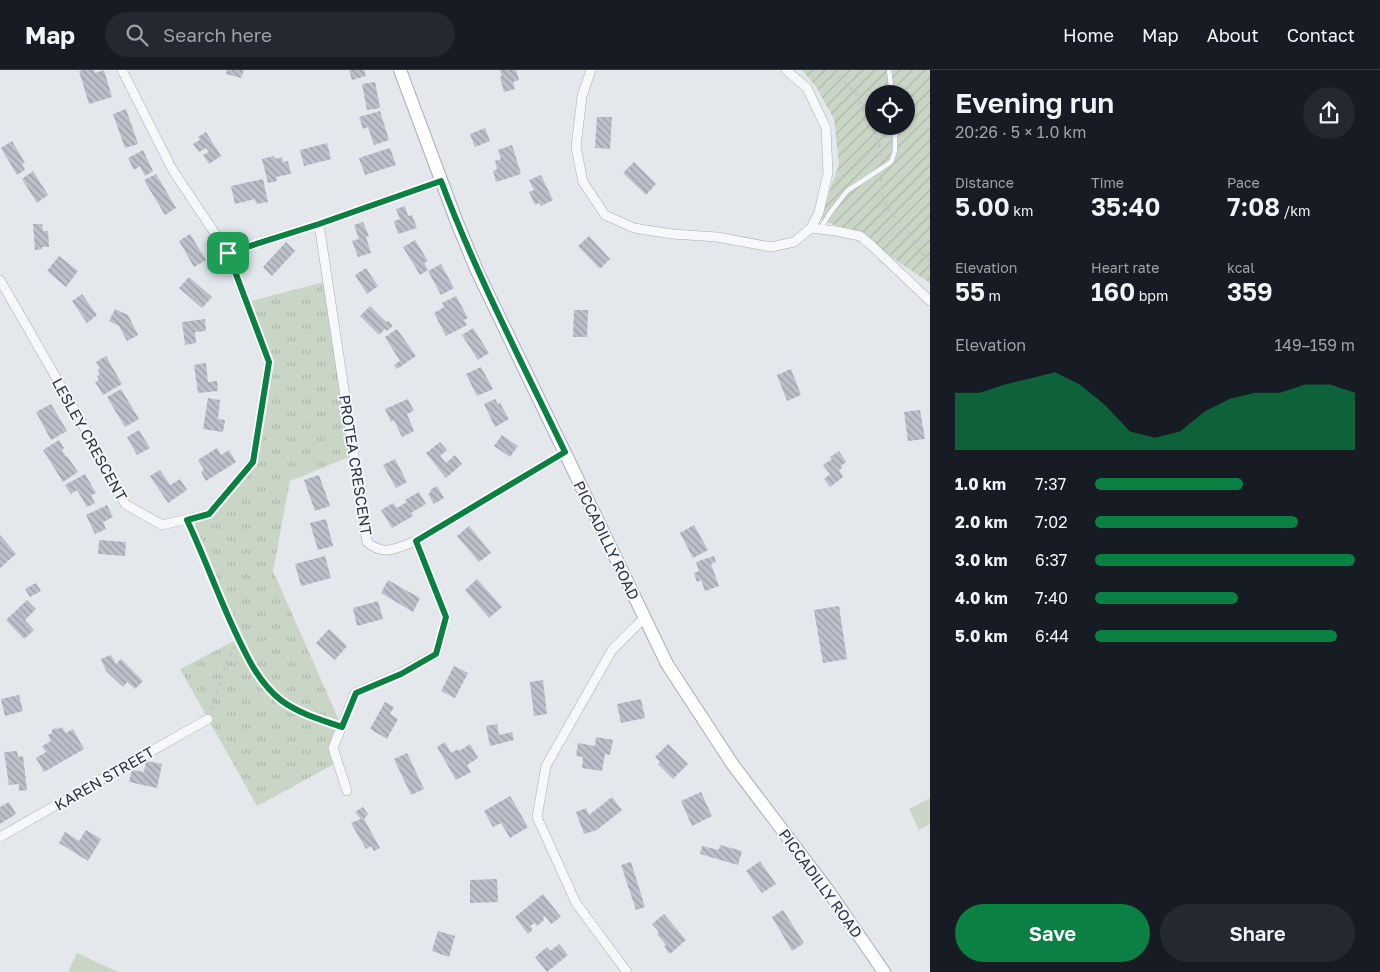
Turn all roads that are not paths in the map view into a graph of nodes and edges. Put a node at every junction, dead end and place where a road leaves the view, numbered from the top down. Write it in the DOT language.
graph roads {
  1 [pos="122,70"];
  2 [pos="400,70"];
  3 [pos="591,70"];
  4 [pos="786,70"];
  5 [pos="889,70"];
  6 [pos="891,85"];
  7 [pos="896,135"];
  8 [pos="441,181"];
  9 [pos="319,224"];
  10 [pos="815,229"];
  11 [pos="228,253"];
  12 [pos="0,280"];
  13 [pos="930,301"];
  14 [pos="565,452"];
  15 [pos="416,541"];
  16 [pos="644,617"];
  17 [pos="208,719"];
  18 [pos="347,791"];
  19 [pos="0,837"];
  20 [pos="627,972"];
  21 [pos="884,972"];
  1 -- 11 [label="street, LESLEY CRESCENT"];
  2 -- 8 [label="main road, PICCADILLY ROAD"];
  3 -- 10 [label="street"];
  4 -- 10 [label="street"];
  5 -- 6 [label="lane"];
  7 -- 10 [label="lane"];
  8 -- 9 [label="street"];
  8 -- 14 [label="main road, PICCADILLY ROAD"];
  9 -- 11 [label="street"];
  9 -- 15 [label="street, PROTEA CRESCENT"];
  10 -- 13 [label="street"];
  11 -- 12 [label="street, LESLEY CRESCENT"];
  14 -- 15 [label="street, PROTEA CRESCENT"];
  14 -- 16 [label="main road, PICCADILLY ROAD"];
  15 -- 18 [label="street"];
  16 -- 20 [label="street"];
  16 -- 21 [label="main road, PICCADILLY ROAD"];
  17 -- 19 [label="street, KAREN STREET"];
}
